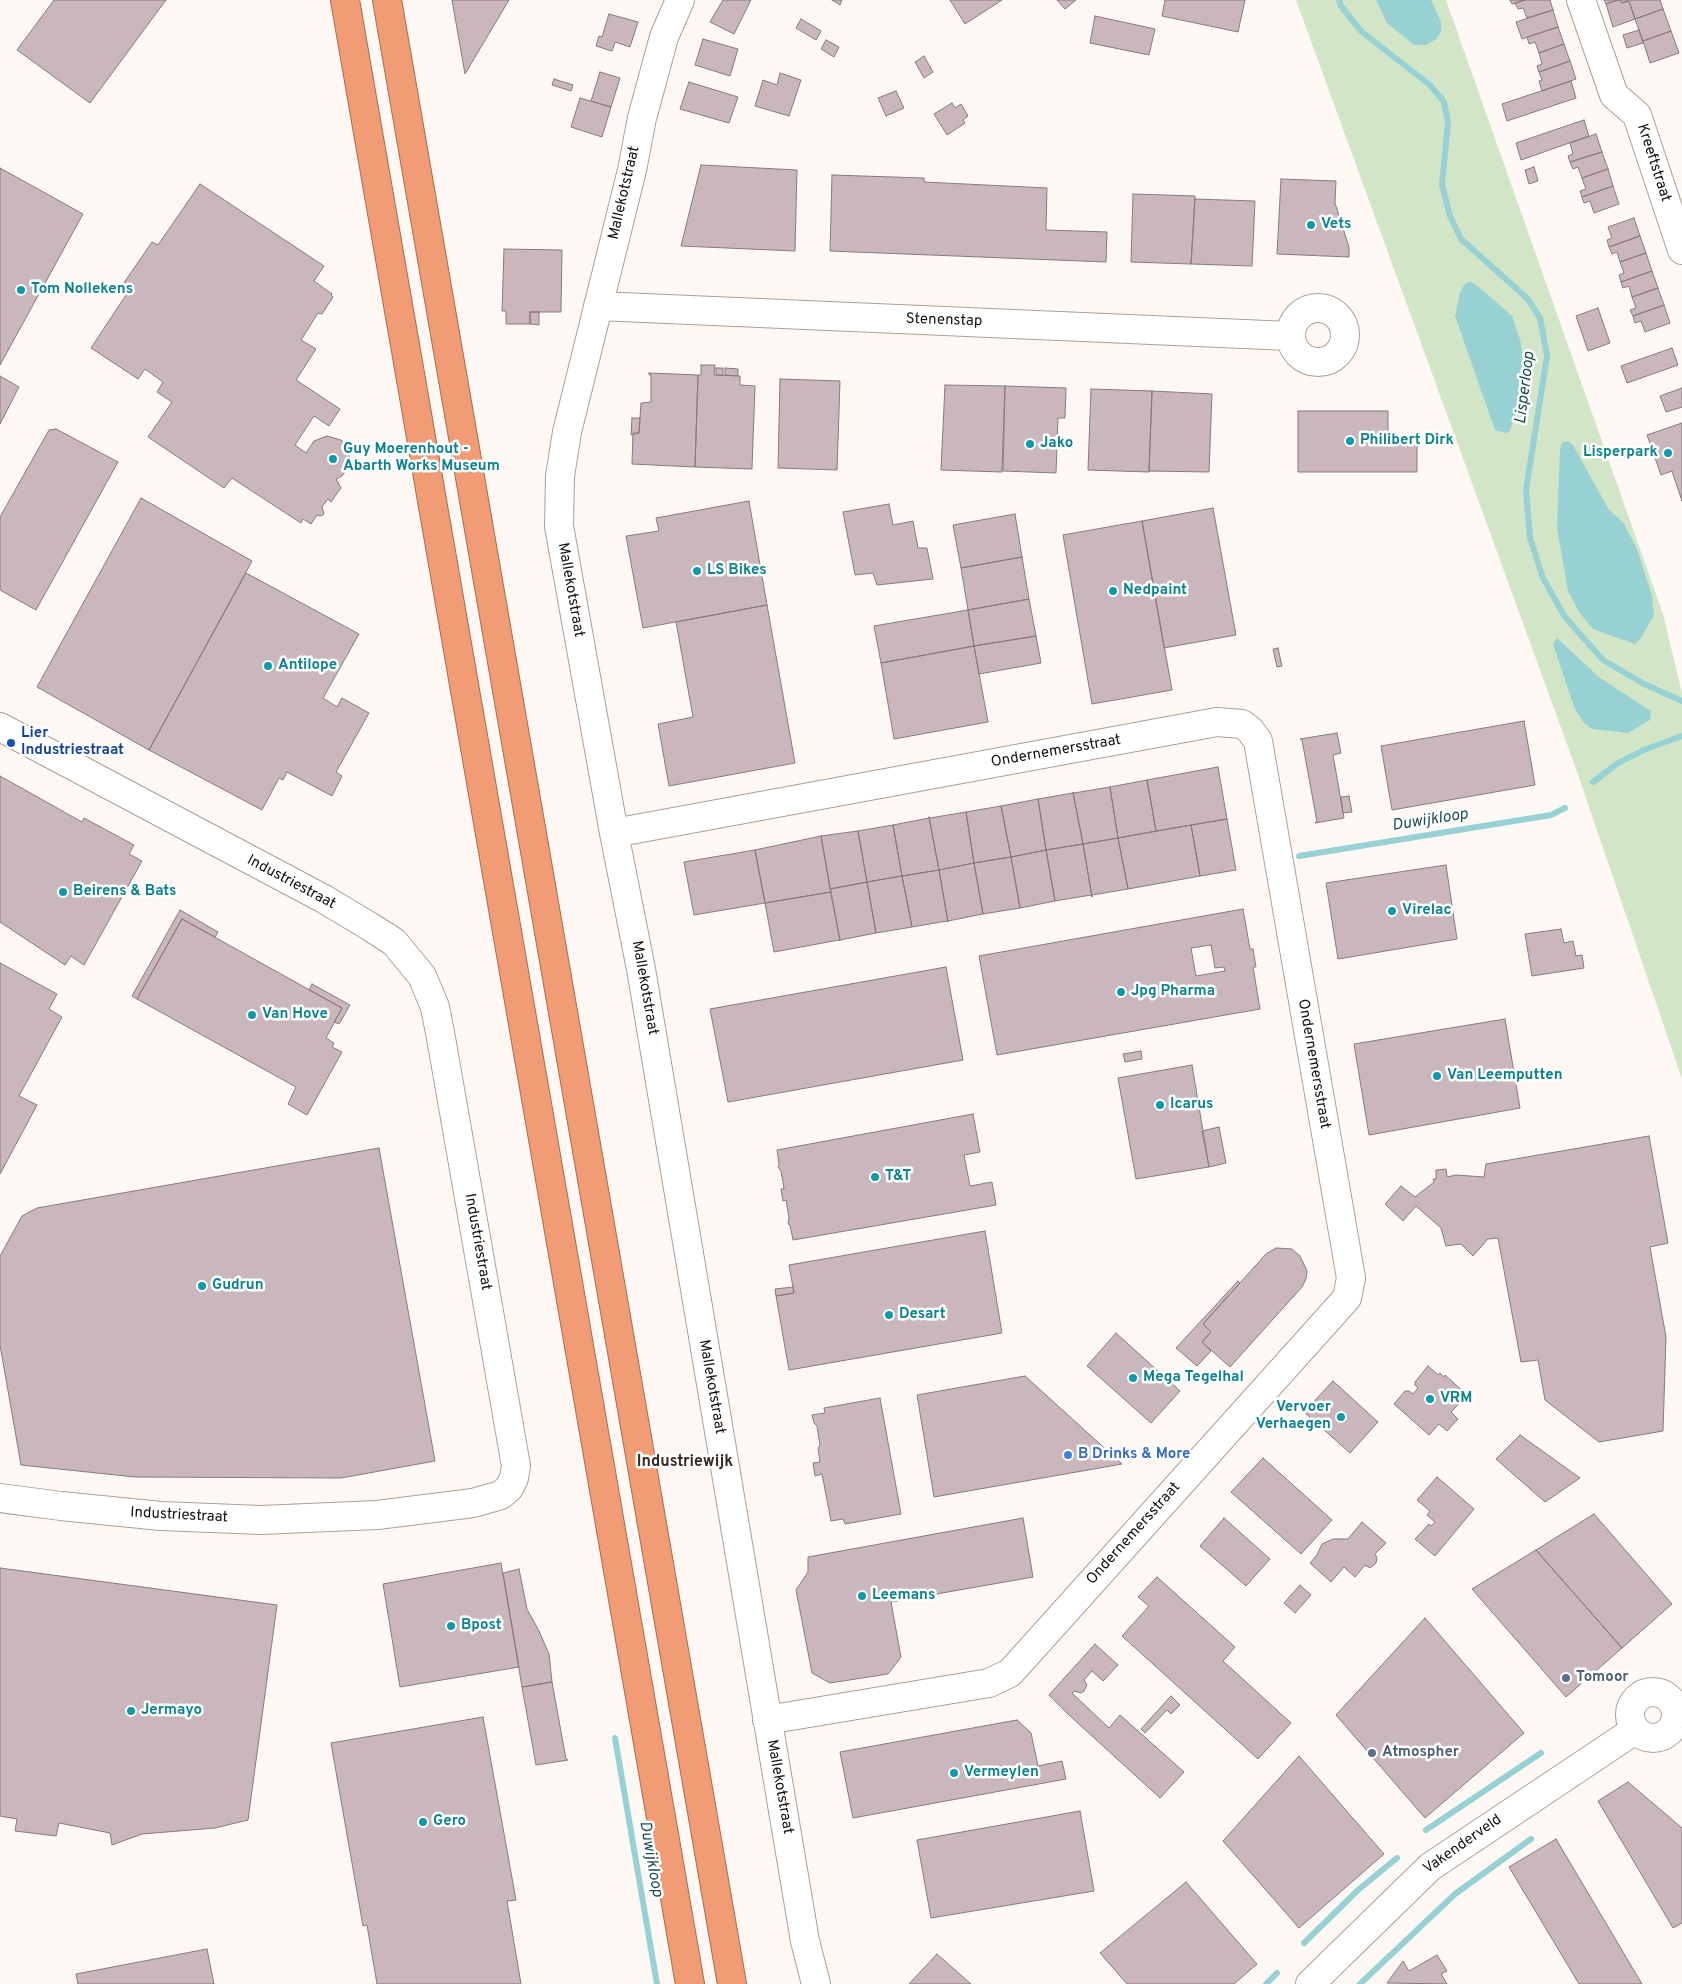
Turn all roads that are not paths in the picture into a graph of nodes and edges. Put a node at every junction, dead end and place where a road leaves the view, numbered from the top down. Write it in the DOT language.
graph roads {
  1 [pos="345,0"];
  2 [pos="387,0"];
  3 [pos="680,0"];
  4 [pos="1581,0"];
  5 [pos="1682,250"];
  6 [pos="598,306"];
  7 [pos="1290,336"];
  8 [pos="0,727"];
  9 [pos="614,833"];
  10 [pos="0,1498"];
  11 [pos="767,1720"];
  12 [pos="1635,1730"];
  13 [pos="690,1984"];
  14 [pos="732,1984"];
  15 [pos="816,1984"];
  16 [pos="1310,1984"];
  1 -- 13 [label="highway"];
  2 -- 14 [label="highway"];
  3 -- 6 [label="street, Mallekotstraat"];
  4 -- 5 [label="street, Kreeftstraat"];
  6 -- 7 [label="street, Stenenstap"];
  6 -- 9 [label="street, Mallekotstraat"];
  8 -- 10 [label="street, Industriestraat"];
  9 -- 11 [label="street, Mallekotstraat"];
  9 -- 11 [label="street, Ondernemersstraat"];
  11 -- 15 [label="street, Mallekotstraat"];
  12 -- 16 [label="street, Vakenderveld"];
}
